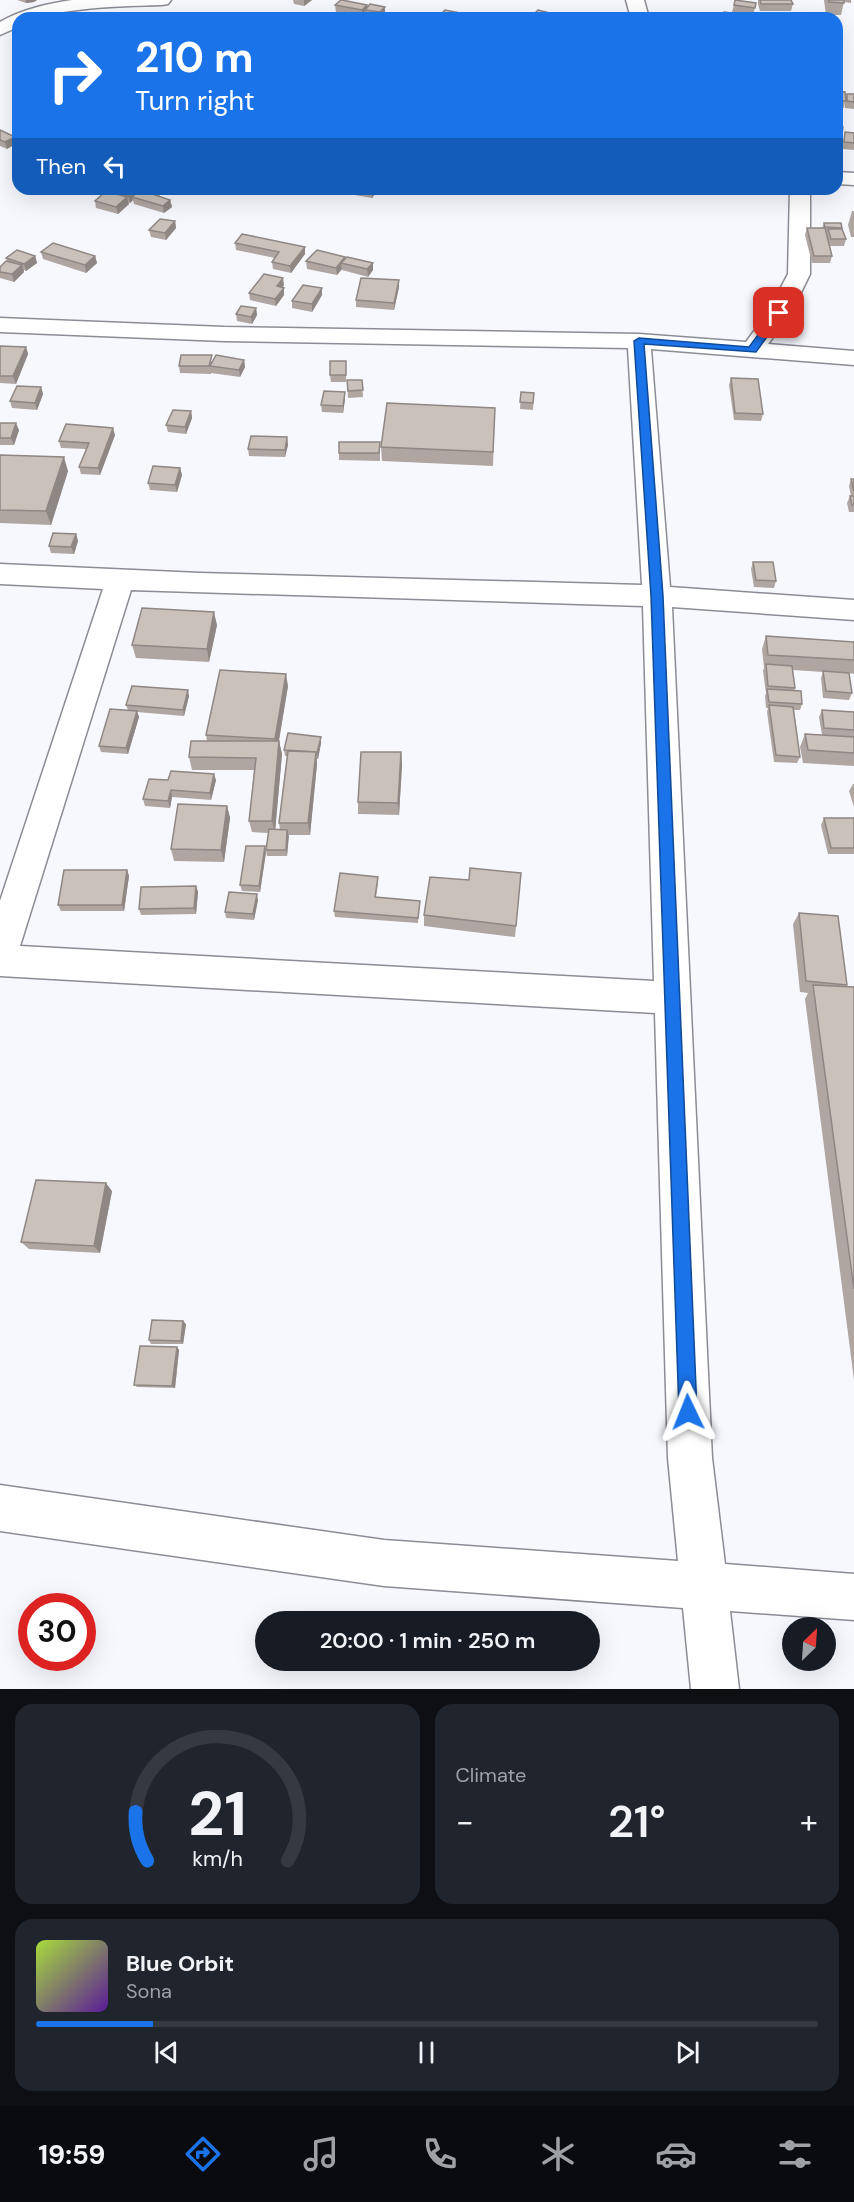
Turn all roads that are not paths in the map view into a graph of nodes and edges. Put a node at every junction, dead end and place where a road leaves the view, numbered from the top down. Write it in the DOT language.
graph roads {
  1 [pos="162,0"];
  2 [pos="27,12"];
  3 [pos="800,195"];
  4 [pos="0,326"];
  5 [pos="639,341"];
  6 [pos="752,350"];
  7 [pos="854,358"];
  8 [pos="0,574"];
  9 [pos="120,579"];
  10 [pos="657,596"];
  11 [pos="854,610"];
  12 [pos="0,954"];
  13 [pos="0,960"];
  14 [pos="672,998"];
  15 [pos="0,1509"];
  16 [pos="704,1586"];
  17 [pos="854,1597"];
  18 [pos="715,1689"];
  1 -- 2 [label="street"];
  3 -- 6 [label="street"];
  4 -- 5 [label="street"];
  5 -- 6 [label="street"];
  5 -- 10 [label="street"];
  6 -- 7 [label="street"];
  8 -- 9 [label="street"];
  9 -- 10 [label="street"];
  9 -- 12 [label="street"];
  10 -- 11 [label="street"];
  10 -- 14 [label="street"];
  13 -- 14 [label="street"];
  14 -- 16 [label="street"];
  15 -- 16 [label="street"];
  16 -- 17 [label="street"];
  16 -- 18 [label="street"];
}
